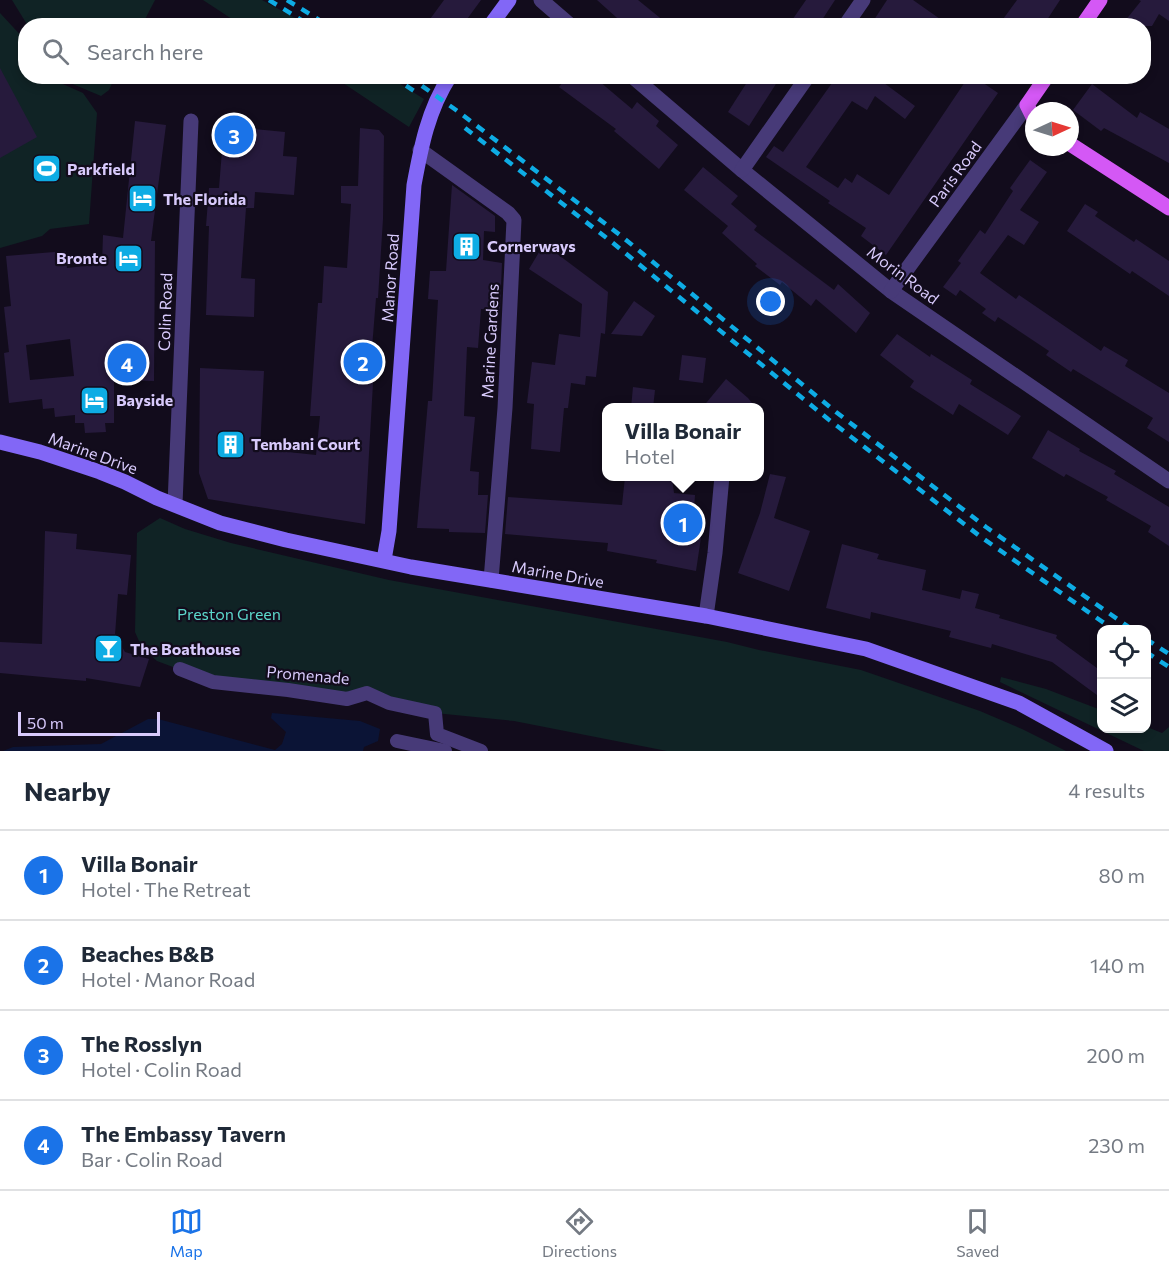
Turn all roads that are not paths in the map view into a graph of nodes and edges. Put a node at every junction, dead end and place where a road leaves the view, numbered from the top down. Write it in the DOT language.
graph roads {
  1 [pos="509,0"];
  2 [pos="541,0"];
  3 [pos="863,0"];
  4 [pos="1100,0"];
  5 [pos="496,18"];
  6 [pos="562,18"];
  7 [pos="851,18"];
  8 [pos="1088,18"];
  9 [pos="446,84"];
  10 [pos="641,84"];
  11 [pos="802,84"];
  12 [pos="1043,84"];
  13 [pos="1035,102"];
  14 [pos="1025,120"];
  15 [pos="190,121"];
  16 [pos="420,150"];
  17 [pos="1079,150"];
  18 [pos="742,170"];
  19 [pos="1169,208"];
  20 [pos="891,291"];
  21 [pos="0,442"];
  22 [pos="722,481"];
  23 [pos="1169,481"];
  24 [pos="175,504"];
  25 [pos="384,560"];
  26 [pos="491,580"];
  27 [pos="706,616"];
  28 [pos="180,669"];
  29 [pos="397,741"];
  30 [pos="473,750"];
  31 [pos="445,751"];
  32 [pos="1106,751"];
  1 -- 5 [label="main road"];
  2 -- 6 [label="street"];
  3 -- 7 [label="street"];
  4 -- 8 [label="main road"];
  9 -- 16 [label="main road, Manor Road"];
  10 -- 18 [label="street, Morin Road"];
  11 -- 18 [label="street"];
  12 -- 13 [label="main road, Paris Road"];
  14 -- 20 [label="street, Paris Road"];
  15 -- 24 [label="street, Colin Road"];
  16 -- 25 [label="main road, Manor Road"];
  16 -- 26 [label="street, Marine Gardens"];
  17 -- 19 [label="main road"];
  18 -- 20 [label="street, Morin Road"];
  20 -- 23 [label="street, Morin Road"];
  21 -- 24 [label="main road, Marine Drive"];
  22 -- 27 [label="street"];
  24 -- 25 [label="main road, Marine Drive"];
  25 -- 26 [label="main road, Marine Drive"];
  26 -- 27 [label="main road, Marine Drive"];
  27 -- 32 [label="main road, Marine Drive"];
  28 -- 30 [label="street, Promenade"];
  29 -- 31 [label="street"];
}
